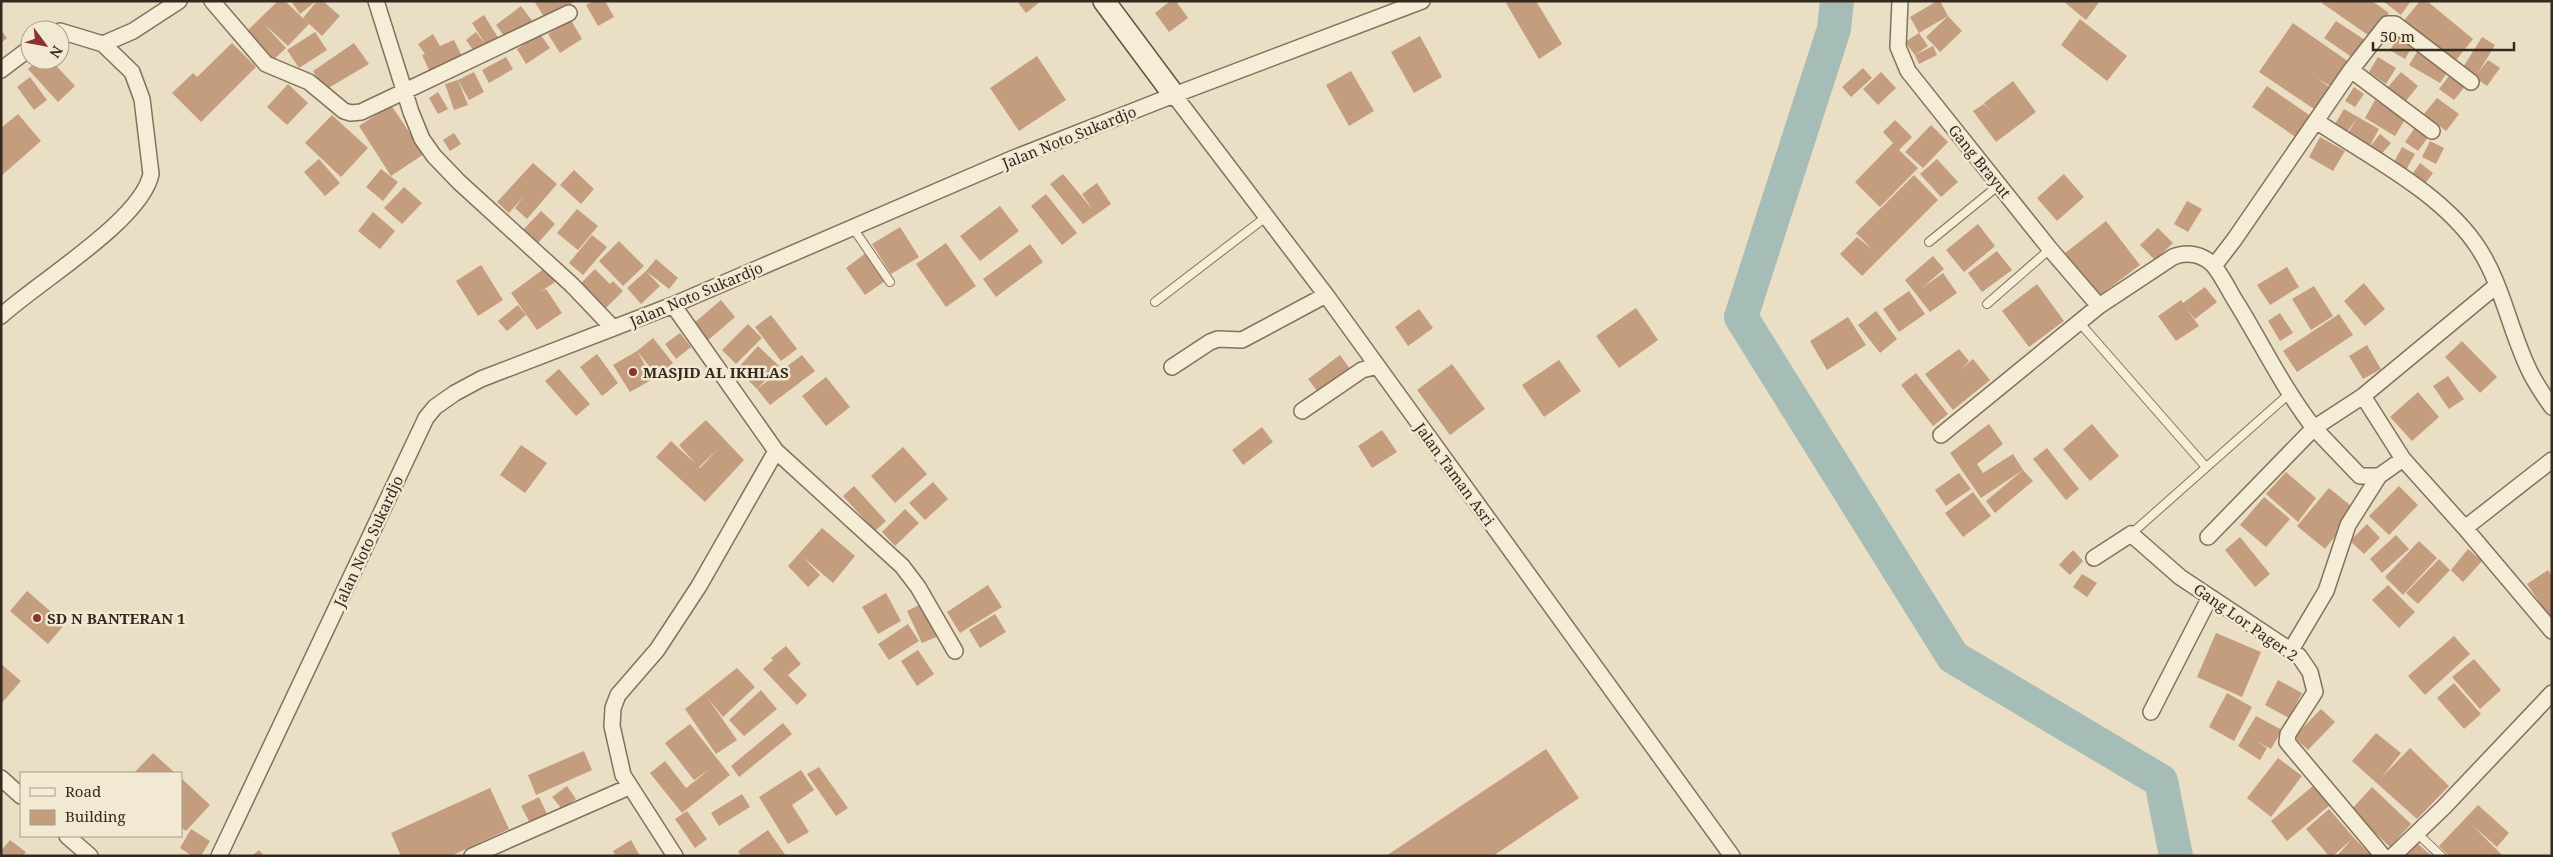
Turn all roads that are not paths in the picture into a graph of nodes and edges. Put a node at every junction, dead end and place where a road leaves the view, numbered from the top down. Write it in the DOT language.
graph roads {
  1 [pos="212,1"];
  2 [pos="376,1"];
  3 [pos="1104,1"];
  4 [pos="1422,1"];
  5 [pos="1900,1"];
  6 [pos="169,4"];
  7 [pos="569,13"];
  8 [pos="70,34"];
  9 [pos="108,43"];
  10 [pos="20,56"];
  11 [pos="1,70"];
  12 [pos="2351,70"];
  13 [pos="2471,82"];
  14 [pos="405,91"];
  15 [pos="1174,95"];
  16 [pos="2316,121"];
  17 [pos="2432,131"];
  18 [pos="1999,185"];
  19 [pos="1266,217"];
  20 [pos="852,228"];
  21 [pos="1929,242"];
  22 [pos="2050,249"];
  23 [pos="2214,266"];
  24 [pos="890,282"];
  25 [pos="2496,286"];
  26 [pos="1326,295"];
  27 [pos="1156,302"];
  28 [pos="1987,304"];
  29 [pos="672,305"];
  30 [pos="2099,306"];
  31 [pos="1,316"];
  32 [pos="2079,322"];
  33 [pos="613,328"];
  34 [pos="1377,366"];
  35 [pos="1172,367"];
  36 [pos="2289,394"];
  37 [pos="2363,396"];
  38 [pos="2552,407"];
  39 [pos="1302,411"];
  40 [pos="2314,428"];
  41 [pos="1941,435"];
  42 [pos="776,451"];
  43 [pos="2403,459"];
  44 [pos="2552,460"];
  45 [pos="2206,467"];
  46 [pos="2379,476"];
  47 [pos="2465,528"];
  48 [pos="2131,534"];
  49 [pos="2208,537"];
  50 [pos="2094,558"];
  51 [pos="2210,597"];
  52 [pos="2552,631"];
  53 [pos="2292,650"];
  54 [pos="954,651"];
  55 [pos="2552,693"];
  56 [pos="2151,712"];
  57 [pos="1,778"];
  58 [pos="629,787"];
  59 [pos="20,795"];
  60 [pos="2417,833"];
  61 [pos="68,837"];
  62 [pos="664,848"];
  63 [pos="90,856"];
  64 [pos="219,856"];
  65 [pos="472,856"];
  66 [pos="675,856"];
  67 [pos="1732,856"];
  68 [pos="2383,856"];
  69 [pos="2393,856"];
  70 [pos="2441,856"];
  1 -- 14 [label="street"];
  2 -- 14 [label="street"];
  3 -- 15 [label="street"];
  4 -- 15 [label="street, Jalan Noto Sukardjo"];
  5 -- 18 [label="street, Gang Brayut"];
  6 -- 9 [label="street"];
  7 -- 14 [label="street"];
  8 -- 9 [label="street"];
  9 -- 31 [label="street"];
  10 -- 11 [label="street"];
  12 -- 13 [label="street"];
  12 -- 16 [label="street"];
  12 -- 17 [label="street"];
  14 -- 33 [label="street"];
  15 -- 19 [label="street, Jalan Taman Asri"];
  15 -- 20 [label="street, Jalan Noto Sukardjo"];
  16 -- 23 [label="street"];
  16 -- 25 [label="street"];
  18 -- 21 [label="lane"];
  18 -- 22 [label="street, Gang Brayut"];
  19 -- 26 [label="street, Jalan Taman Asri"];
  19 -- 27 [label="lane"];
  20 -- 24 [label="lane"];
  20 -- 29 [label="street, Jalan Noto Sukardjo"];
  22 -- 28 [label="lane"];
  22 -- 30 [label="street, Gang Brayut"];
  23 -- 30 [label="street"];
  23 -- 36 [label="street"];
  25 -- 37 [label="street"];
  25 -- 38 [label="street"];
  26 -- 34 [label="street, Jalan Taman Asri"];
  26 -- 35 [label="street"];
  29 -- 33 [label="street, Jalan Noto Sukardjo"];
  29 -- 42 [label="street"];
  30 -- 32 [label="street"];
  32 -- 41 [label="street"];
  32 -- 45 [label="lane"];
  33 -- 64 [label="street, Jalan Noto Sukardjo"];
  34 -- 39 [label="street"];
  34 -- 67 [label="street, Jalan Taman Asri"];
  36 -- 40 [label="street"];
  36 -- 45 [label="lane"];
  37 -- 40 [label="street"];
  37 -- 43 [label="street"];
  40 -- 46 [label="street"];
  40 -- 49 [label="street"];
  42 -- 54 [label="street"];
  42 -- 58 [label="street"];
  43 -- 46 [label="street"];
  43 -- 47 [label="street"];
  44 -- 47 [label="street"];
  45 -- 48 [label="lane"];
  46 -- 53 [label="street"];
  47 -- 52 [label="street"];
  48 -- 50 [label="street"];
  48 -- 51 [label="street, Gang Lor Pager 2"];
  51 -- 53 [label="street, Gang Lor Pager 2"];
  51 -- 56 [label="street"];
  53 -- 68 [label="street, Gang Lor Pager 2"];
  55 -- 60 [label="street"];
  57 -- 59 [label="street"];
  58 -- 62 [label="street"];
  58 -- 65 [label="street"];
  60 -- 69 [label="street"];
  60 -- 70 [label="lane"];
  61 -- 63 [label="street"];
  62 -- 66 [label="street"];
}
